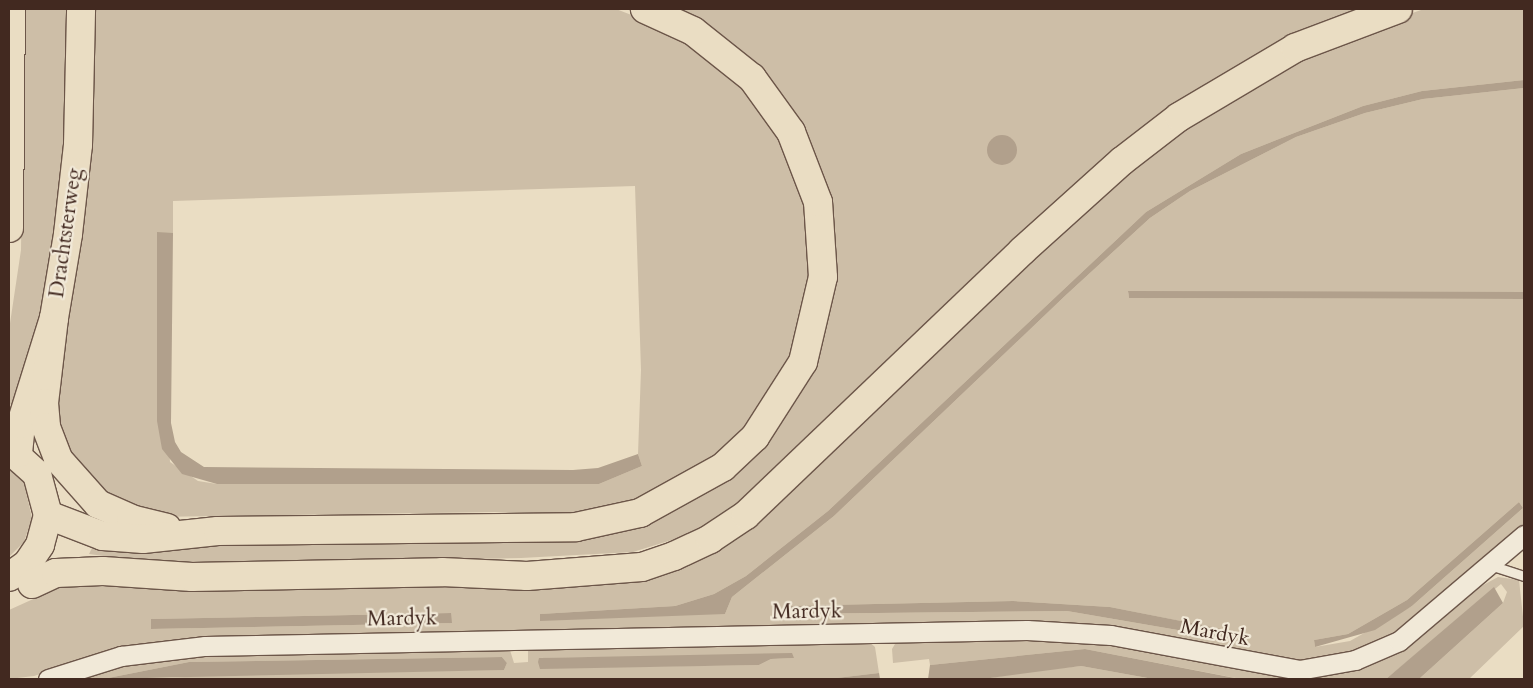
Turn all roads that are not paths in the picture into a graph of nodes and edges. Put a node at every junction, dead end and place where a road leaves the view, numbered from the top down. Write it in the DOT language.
graph roads {
  1 [pos="11,9"];
  2 [pos="81,9"];
  3 [pos="645,9"];
  4 [pos="1398,9"];
  5 [pos="9,228"];
  6 [pos="54,318"];
  7 [pos="13,451"];
  8 [pos="48,515"];
  9 [pos="218,531"];
  10 [pos="1524,535"];
  11 [pos="1490,565"];
  12 [pos="23,575"];
  13 [pos="1524,576"];
  14 [pos="9,598"];
  15 [pos="48,679"];
  1 -- 5 [label="main road"];
  2 -- 6 [label="main road, Drachtsterweg"];
  3 -- 9 [label="main road"];
  4 -- 12 [label="main road"];
  6 -- 7 [label="main road, Drachtsterweg"];
  6 -- 9 [label="main road"];
  7 -- 8 [label="main road"];
  8 -- 9 [label="main road"];
  8 -- 12 [label="main road"];
  10 -- 11 [label="street, Mardyk"];
  11 -- 13 [label="lane"];
  11 -- 15 [label="street, Mardyk"];
  12 -- 14 [label="main road"];
}
